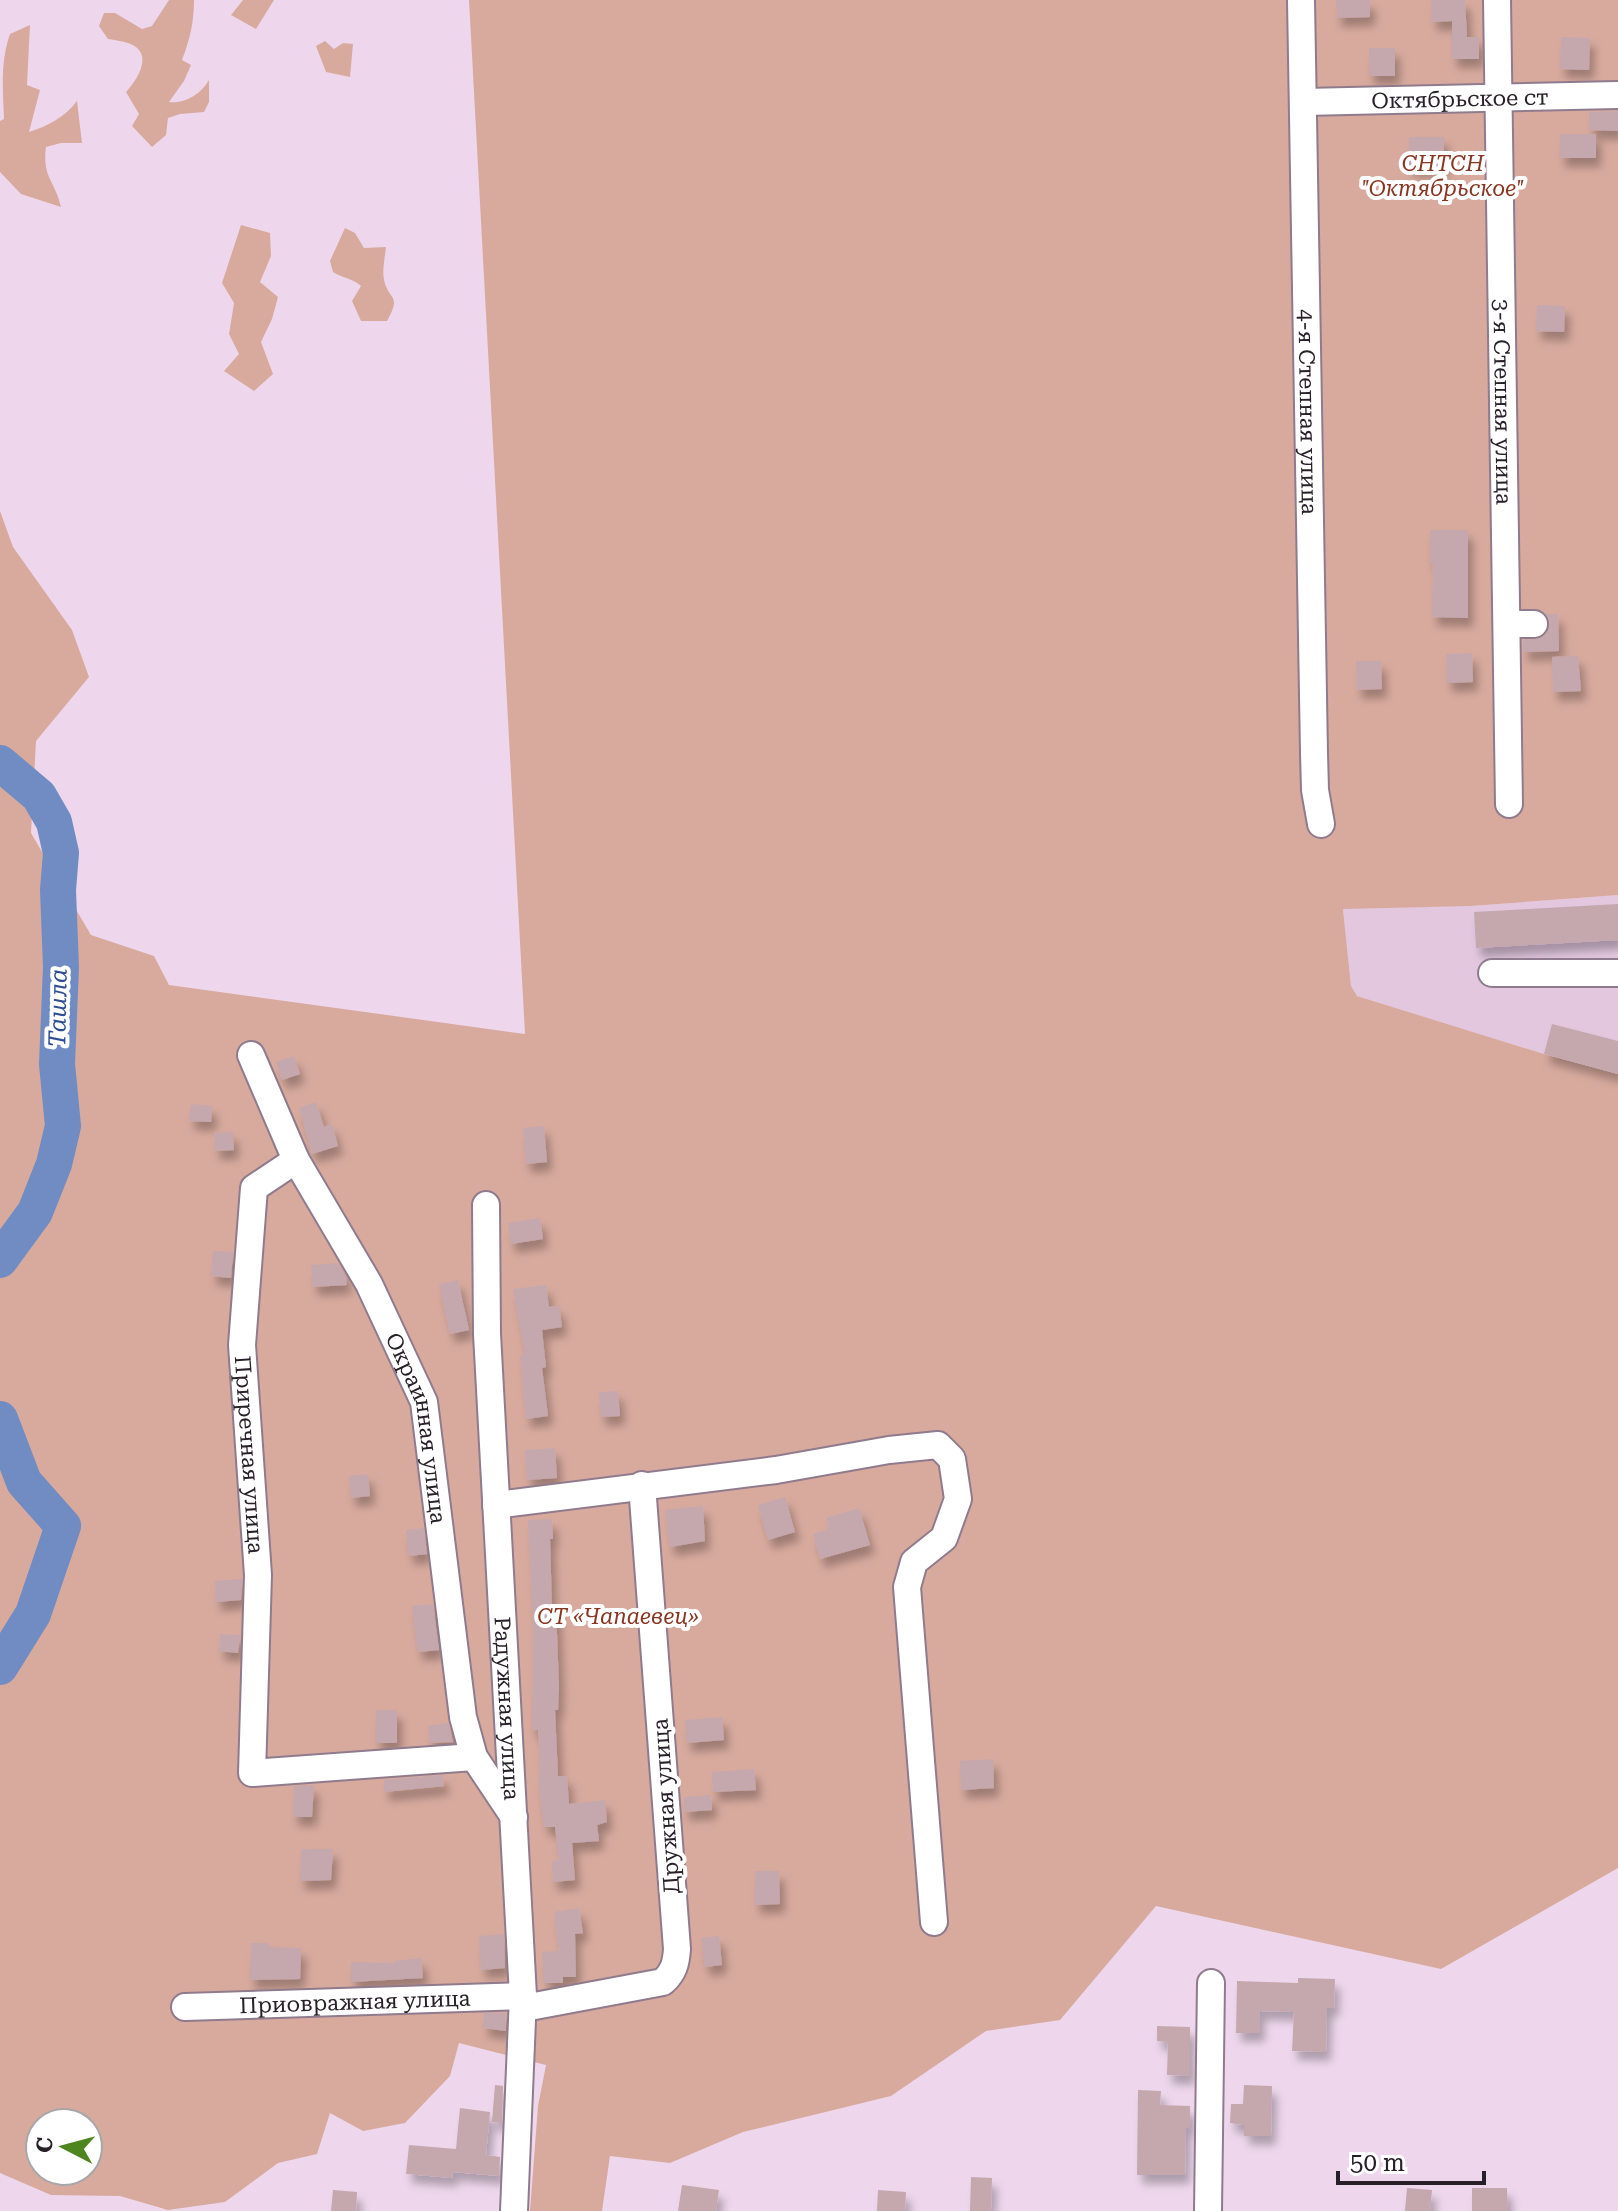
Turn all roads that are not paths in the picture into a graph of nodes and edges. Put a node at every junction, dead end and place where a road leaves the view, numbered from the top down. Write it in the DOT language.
graph roads {
  1 [pos="1301,0"];
  2 [pos="1497,0"];
  3 [pos="1618,95"];
  4 [pos="1499,98"];
  5 [pos="1304,102"];
  6 [pos="1507,624"];
  7 [pos="1534,624"];
  8 [pos="1509,804"];
  9 [pos="1321,824"];
  10 [pos="1492,973"];
  11 [pos="1618,973"];
  12 [pos="251,1055"];
  13 [pos="296,1160"];
  14 [pos="486,1205"];
  15 [pos="642,1485"];
  16 [pos="496,1505"];
  17 [pos="474,1757"];
  18 [pos="516,1820"];
  19 [pos="934,1922"];
  20 [pos="1211,1983"];
  21 [pos="524,2002"];
  22 [pos="185,2007"];
  23 [pos="514,2211"];
  24 [pos="1208,2211"];
  1 -- 5 [label="street, 4-я Степная улица"];
  2 -- 4 [label="street, 3-я Степная улица"];
  3 -- 4 [label="street, Октябрьское ст"];
  4 -- 5 [label="street, Октябрьское ст"];
  4 -- 6 [label="street, 3-я Степная улица"];
  5 -- 9 [label="street, 4-я Степная улица"];
  6 -- 7 [label="street"];
  6 -- 8 [label="street, 3-я Степная улица"];
  10 -- 11 [label="street"];
  12 -- 13 [label="street, Окраинная улица"];
  13 -- 17 [label="street, Окраинная улица"];
  13 -- 17 [label="street, Приречная улица"];
  14 -- 16 [label="street, Радужная улица"];
  15 -- 16 [label="street"];
  15 -- 19 [label="street"];
  15 -- 21 [label="street, Дружная улица"];
  16 -- 18 [label="street, Радужная улица"];
  17 -- 18 [label="street, Окраинная улица"];
  18 -- 21 [label="street, Радужная улица"];
  20 -- 24 [label="street"];
  21 -- 22 [label="street, Приовражная улица"];
  21 -- 23 [label="street, Радужная улица"];
}
